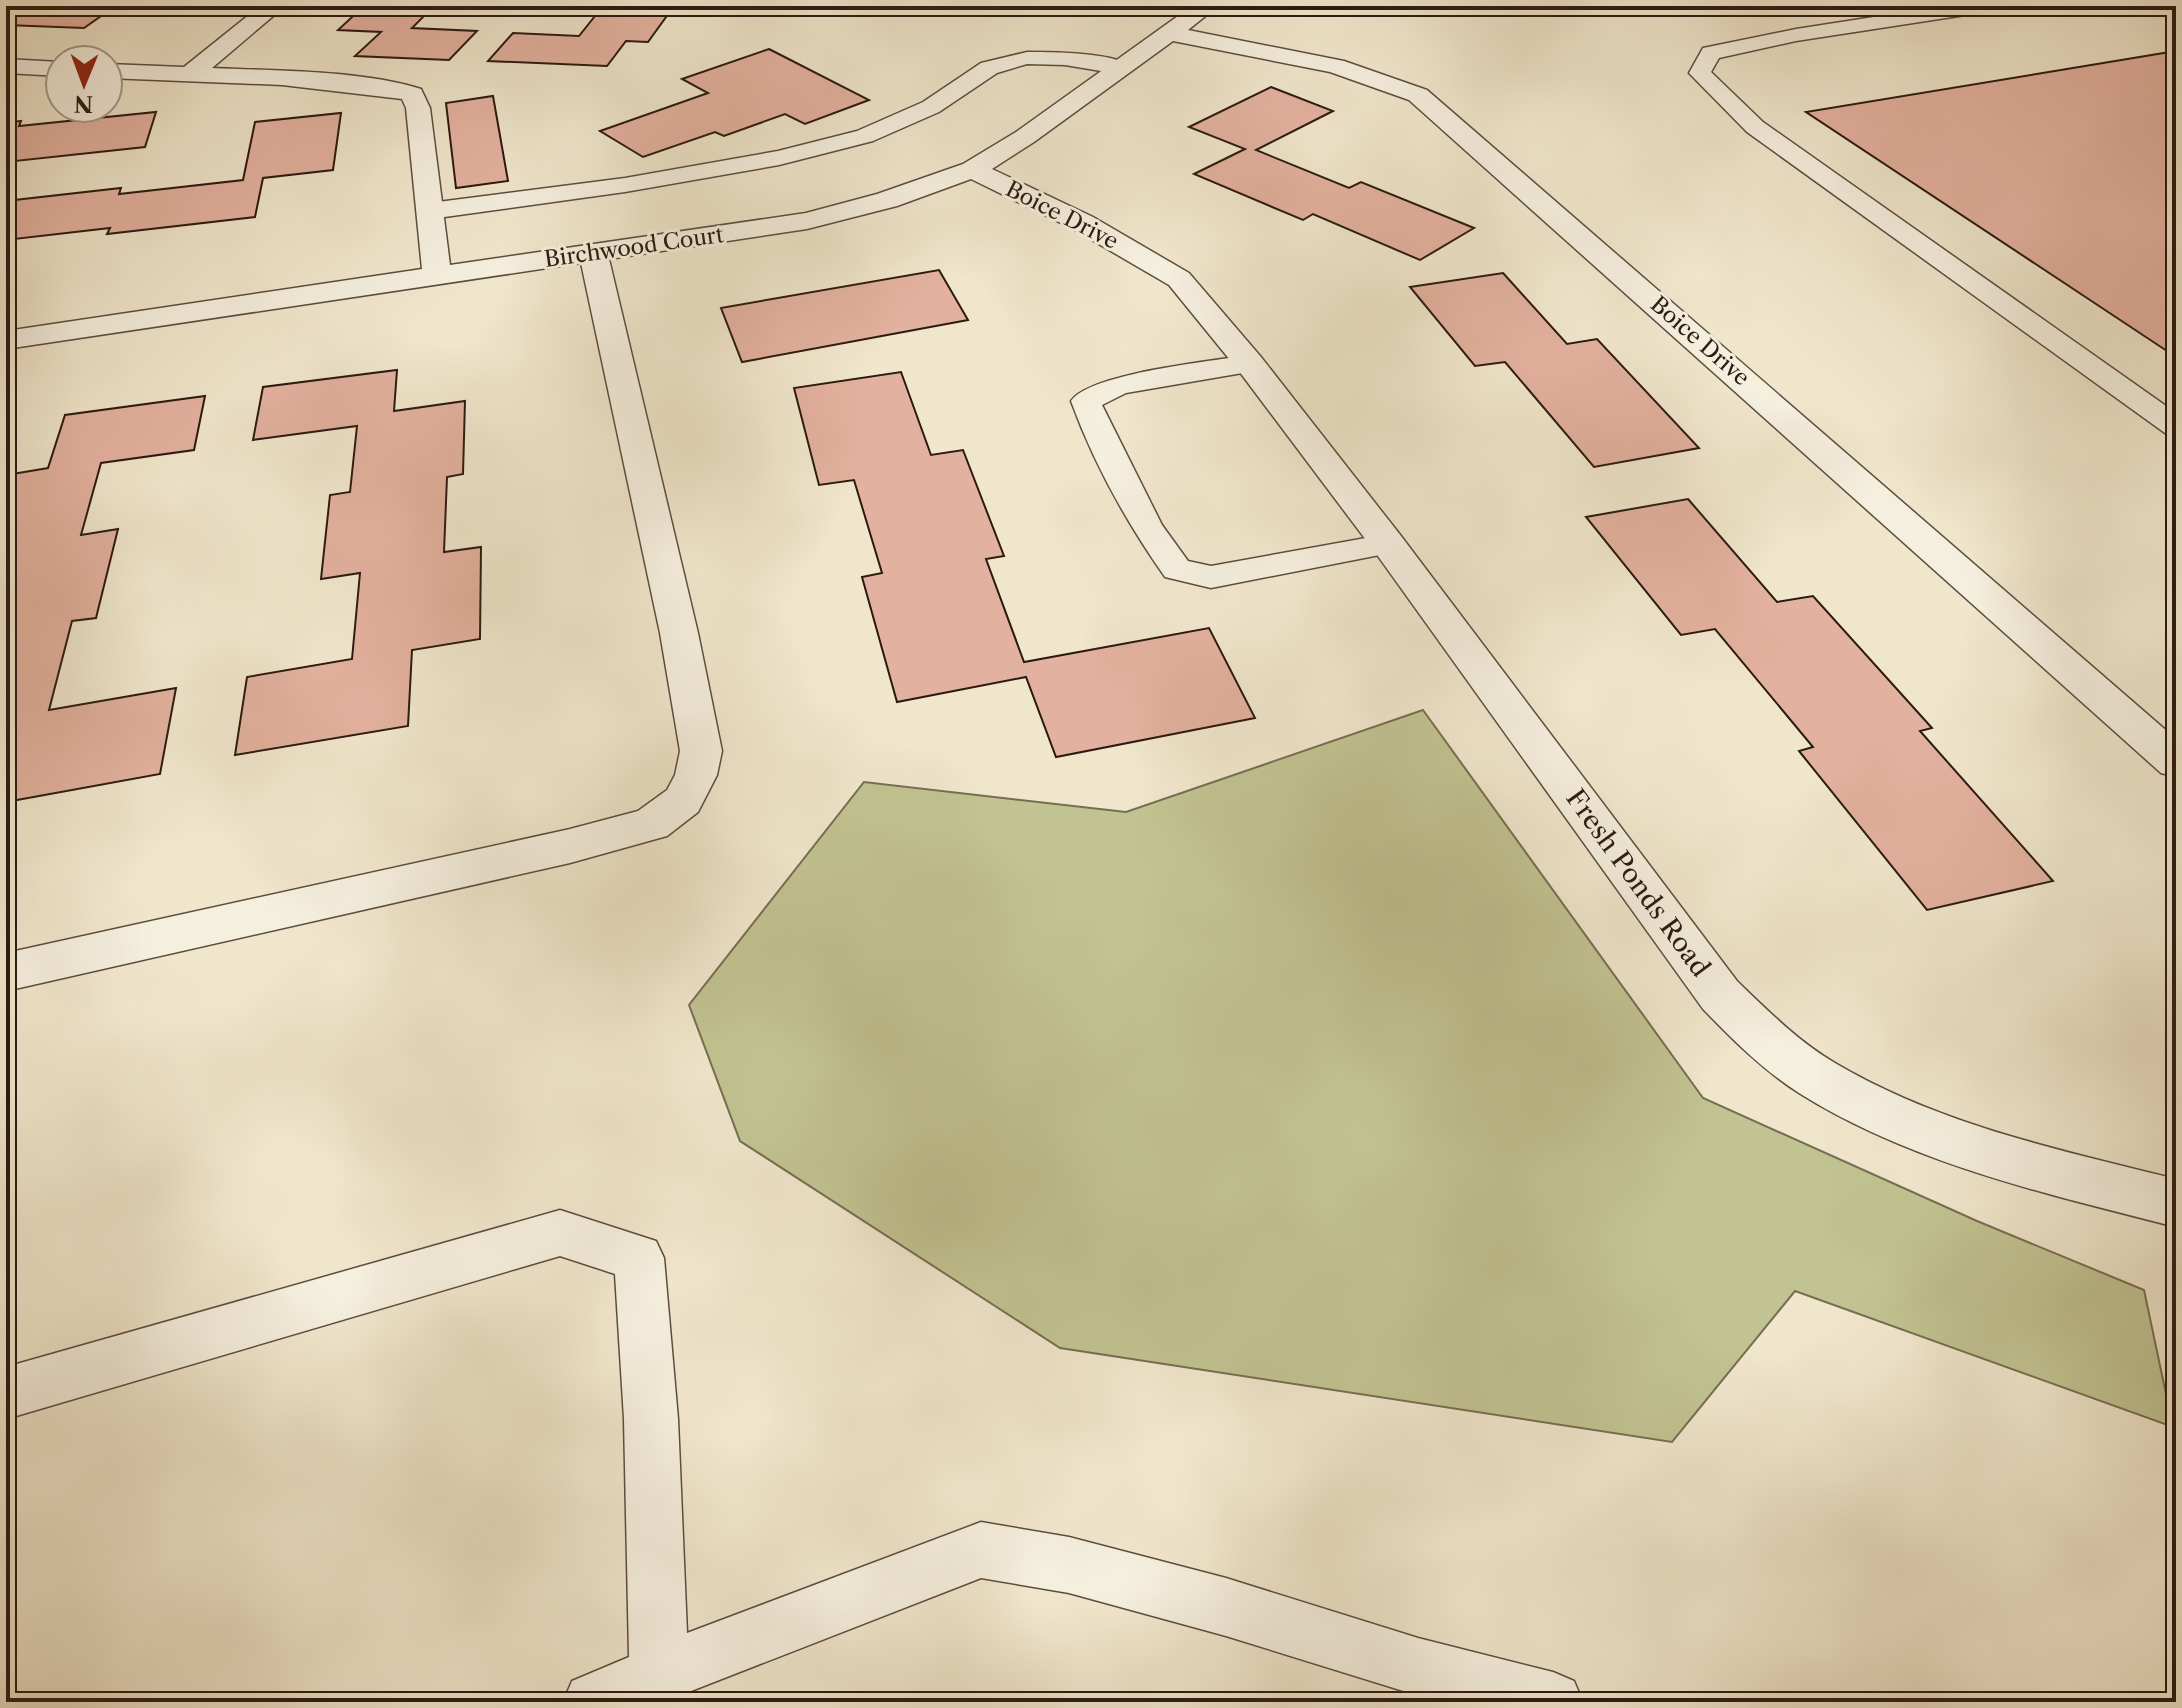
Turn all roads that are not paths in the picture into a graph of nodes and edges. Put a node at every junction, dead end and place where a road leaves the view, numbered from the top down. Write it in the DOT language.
graph roads {
  1 [pos="274,6"];
  2 [pos="1207,6"];
  3 [pos="1985,6"];
  4 [pos="1166,33"];
  5 [pos="6,66"];
  6 [pos="1119,67"];
  7 [pos="44,68"];
  8 [pos="124,72"];
  9 [pos="190,74"];
  10 [pos="972,170"];
  11 [pos="430,211"];
  12 [pos="593,252"];
  13 [pos="437,276"];
  14 [pos="6,340"];
  15 [pos="1250,364"];
  16 [pos="2176,427"];
  17 [pos="1388,544"];
  18 [pos="2176,762"];
  19 [pos="6,972"];
  20 [pos="2176,1203"];
  21 [pos="6,1393"];
  22 [pos="673,1681"];
  23 [pos="593,1702"];
  24 [pos="1553,1702"];
  1 -- 9 [label="street"];
  2 -- 4 [label="street, Birchwood Court"];
  3 -- 16 [label="lane"];
  4 -- 6 [label="street, Birchwood Court"];
  4 -- 18 [label="street, Boice Drive"];
  5 -- 7 [label="street"];
  6 -- 10 [label="street, Birchwood Court"];
  6 -- 11 [label="lane"];
  8 -- 9 [label="street"];
  9 -- 11 [label="street"];
  10 -- 12 [label="street, Birchwood Court"];
  10 -- 15 [label="street, Boice Drive"];
  11 -- 13 [label="street"];
  12 -- 13 [label="street, Birchwood Court"];
  12 -- 19 [label="street"];
  13 -- 14 [label="street, Birchwood Court"];
  15 -- 17 [label="street, Fresh Ponds Road"];
  15 -- 17 [label="lane"];
  17 -- 20 [label="street, Fresh Ponds Road"];
  21 -- 22 [label="lane"];
  22 -- 23 [label="lane"];
  22 -- 24 [label="lane"];
}
